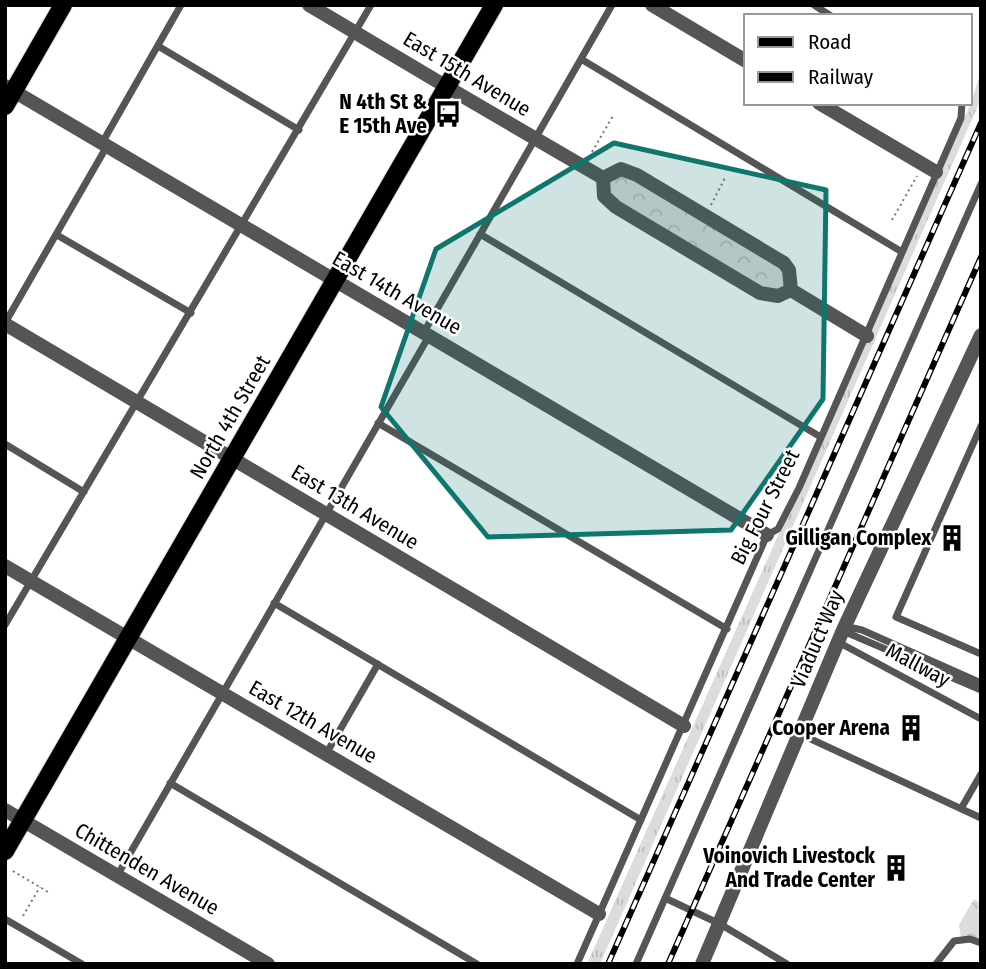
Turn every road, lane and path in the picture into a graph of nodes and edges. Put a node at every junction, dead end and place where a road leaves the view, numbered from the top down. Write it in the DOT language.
graph roads {
  1 [pos="63,5"];
  2 [pos="181,5"];
  3 [pos="309,5"];
  4 [pos="371,5"];
  5 [pos="494,5"];
  6 [pos="612,5"];
  7 [pos="652,5"];
  8 [pos="355,33"];
  9 [pos="158,46"];
  10 [pos="581,60"];
  11 [pos="744,60"];
  12 [pos="447,87"];
  13 [pos="8,94"];
  14 [pos="822,105"];
  15 [pos="962,105"];
  16 [pos="614,114"];
  17 [pos="299,130"];
  18 [pos="535,139"];
  19 [pos="105,144"];
  20 [pos="592,152"];
  21 [pos="936,172"];
  22 [pos="919,173"];
  23 [pos="603,178"];
  24 [pos="726,178"];
  25 [pos="981,184"];
  26 [pos="710,206"];
  27 [pos="892,220"];
  28 [pos="243,226"];
  29 [pos="480,234"];
  30 [pos="57,235"];
  31 [pos="902,252"];
  32 [pos="335,281"];
  33 [pos="791,290"];
  34 [pos="191,313"];
  35 [pos="5,324"];
  36 [pos="426,334"];
  37 [pos="981,335"];
  38 [pos="867,336"];
  39 [pos="138,403"];
  40 [pos="378,423"];
  41 [pos="981,426"];
  42 [pos="819,436"];
  43 [pos="5,444"];
  44 [pos="232,458"];
  45 [pos="85,492"];
  46 [pos="326,514"];
  47 [pos="767,535"];
  48 [pos="5,566"];
  49 [pos="31,581"];
  50 [pos="274,603"];
  51 [pos="8,616"];
  52 [pos="5,625"];
  53 [pos="727,629"];
  54 [pos="840,636"];
  55 [pos="128,638"];
  56 [pos="981,654"];
  57 [pos="378,664"];
  58 [pos="981,682"];
  59 [pos="981,690"];
  60 [pos="222,693"];
  61 [pos="981,719"];
  62 [pos="684,726"];
  63 [pos="800,734"];
  64 [pos="326,754"];
  65 [pos="981,774"];
  66 [pos="170,783"];
  67 [pos="962,807"];
  68 [pos="5,810"];
  69 [pos="981,818"];
  70 [pos="23,820"];
  71 [pos="641,820"];
  72 [pos="5,850"];
  73 [pos="13,871"];
  74 [pos="117,876"];
  75 [pos="40,887"];
  76 [pos="48,892"];
  77 [pos="665,898"];
  78 [pos="599,914"];
  79 [pos="5,919"];
  80 [pos="720,924"];
  81 [pos="17,926"];
  82 [pos="981,943"];
  83 [pos="82,964"];
  84 [pos="268,964"];
  85 [pos="477,964"];
  86 [pos="577,964"];
  87 [pos="636,964"];
  88 [pos="702,964"];
  89 [pos="787,964"];
  90 [pos="936,964"];
  1 -- 13 [label="main road"];
  2 -- 9 [label="lane"];
  3 -- 8 [label="street, East 15th Avenue"];
  4 -- 8 [label="lane"];
  5 -- 12 [label="main road, North 4th Street"];
  6 -- 10 [label="lane"];
  7 -- 11 [label="street"];
  8 -- 12 [label="street, East 15th Avenue"];
  8 -- 17 [label="lane"];
  9 -- 17 [label="lane"];
  9 -- 19 [label="lane"];
  10 -- 18 [label="lane"];
  10 -- 31 [label="lane"];
  12 -- 18 [label="street, East 15th Avenue"];
  12 -- 32 [label="main road, North 4th Street"];
  13 -- 19 [label="street, East 14th Avenue"];
  14 -- 21 [label="street"];
  15 -- 21 [label="lane, Big Four Street"];
  16 -- 20 [label="path"];
  17 -- 28 [label="lane"];
  18 -- 23 [label="street, East 15th Avenue"];
  18 -- 29 [label="lane"];
  19 -- 28 [label="street, East 14th Avenue"];
  19 -- 30 [label="lane"];
  21 -- 31 [label="lane, Big Four Street"];
  22 -- 27 [label="path"];
  23 -- 33 [label="street"];
  23 -- 33 [label="street"];
  24 -- 26 [label="path"];
  25 -- 77 [label="lane"];
  28 -- 32 [label="street, East 14th Avenue"];
  28 -- 34 [label="lane"];
  29 -- 36 [label="lane"];
  29 -- 42 [label="lane"];
  30 -- 34 [label="lane"];
  30 -- 35 [label="lane"];
  31 -- 38 [label="lane, Big Four Street"];
  32 -- 36 [label="street, East 14th Avenue"];
  32 -- 44 [label="main road, North 4th Street"];
  33 -- 38 [label="street"];
  34 -- 39 [label="lane"];
  35 -- 39 [label="street, East 13th Avenue"];
  36 -- 40 [label="lane"];
  36 -- 47 [label="street, East 14th Avenue"];
  37 -- 54 [label="street, Viaduct Way"];
  38 -- 42 [label="lane, Big Four Street"];
  39 -- 44 [label="street, East 13th Avenue"];
  39 -- 45 [label="lane"];
  40 -- 46 [label="lane"];
  40 -- 53 [label="lane"];
  41 -- 56 [label="lane"];
  42 -- 47 [label="lane, Big Four Street"];
  43 -- 45 [label="lane"];
  44 -- 46 [label="street, East 13th Avenue"];
  44 -- 55 [label="main road, North 4th Street"];
  45 -- 49 [label="lane"];
  46 -- 50 [label="lane"];
  46 -- 62 [label="street, East 13th Avenue"];
  47 -- 53 [label="lane, Big Four Street"];
  48 -- 49 [label="street, East 12th Avenue"];
  49 -- 51 [label="lane"];
  49 -- 55 [label="street, East 12th Avenue"];
  50 -- 57 [label="lane"];
  50 -- 60 [label="lane"];
  51 -- 52 [label="lane"];
  53 -- 62 [label="lane, Big Four Street"];
  54 -- 58 [label="lane"];
  54 -- 59 [label="lane"];
  54 -- 61 [label="lane, Mallway"];
  54 -- 63 [label="street, Viaduct Way"];
  55 -- 60 [label="street, East 12th Avenue"];
  55 -- 70 [label="main road, North 4th Street"];
  57 -- 64 [label="lane"];
  57 -- 71 [label="lane"];
  60 -- 64 [label="street, East 12th Avenue"];
  60 -- 66 [label="lane"];
  62 -- 71 [label="lane, Big Four Street"];
  63 -- 67 [label="lane"];
  63 -- 80 [label="street, Viaduct Way"];
  64 -- 78 [label="street, East 12th Avenue"];
  65 -- 67 [label="lane"];
  66 -- 74 [label="lane"];
  66 -- 85 [label="lane"];
  67 -- 69 [label="lane"];
  68 -- 70 [label="street, Chittenden Avenue"];
  70 -- 72 [label="main road, North 4th Street"];
  70 -- 74 [label="street, Chittenden Avenue"];
  71 -- 78 [label="lane, Big Four Street"];
  73 -- 75 [label="path"];
  74 -- 84 [label="street, Chittenden Avenue"];
  75 -- 76 [label="path"];
  75 -- 81 [label="path"];
  77 -- 80 [label="lane"];
  77 -- 87 [label="lane"];
  78 -- 86 [label="lane, Big Four Street"];
  79 -- 81 [label="lane"];
  80 -- 88 [label="street, Viaduct Way"];
  80 -- 89 [label="lane"];
  81 -- 83 [label="lane"];
  82 -- 90 [label="lane"];
}
